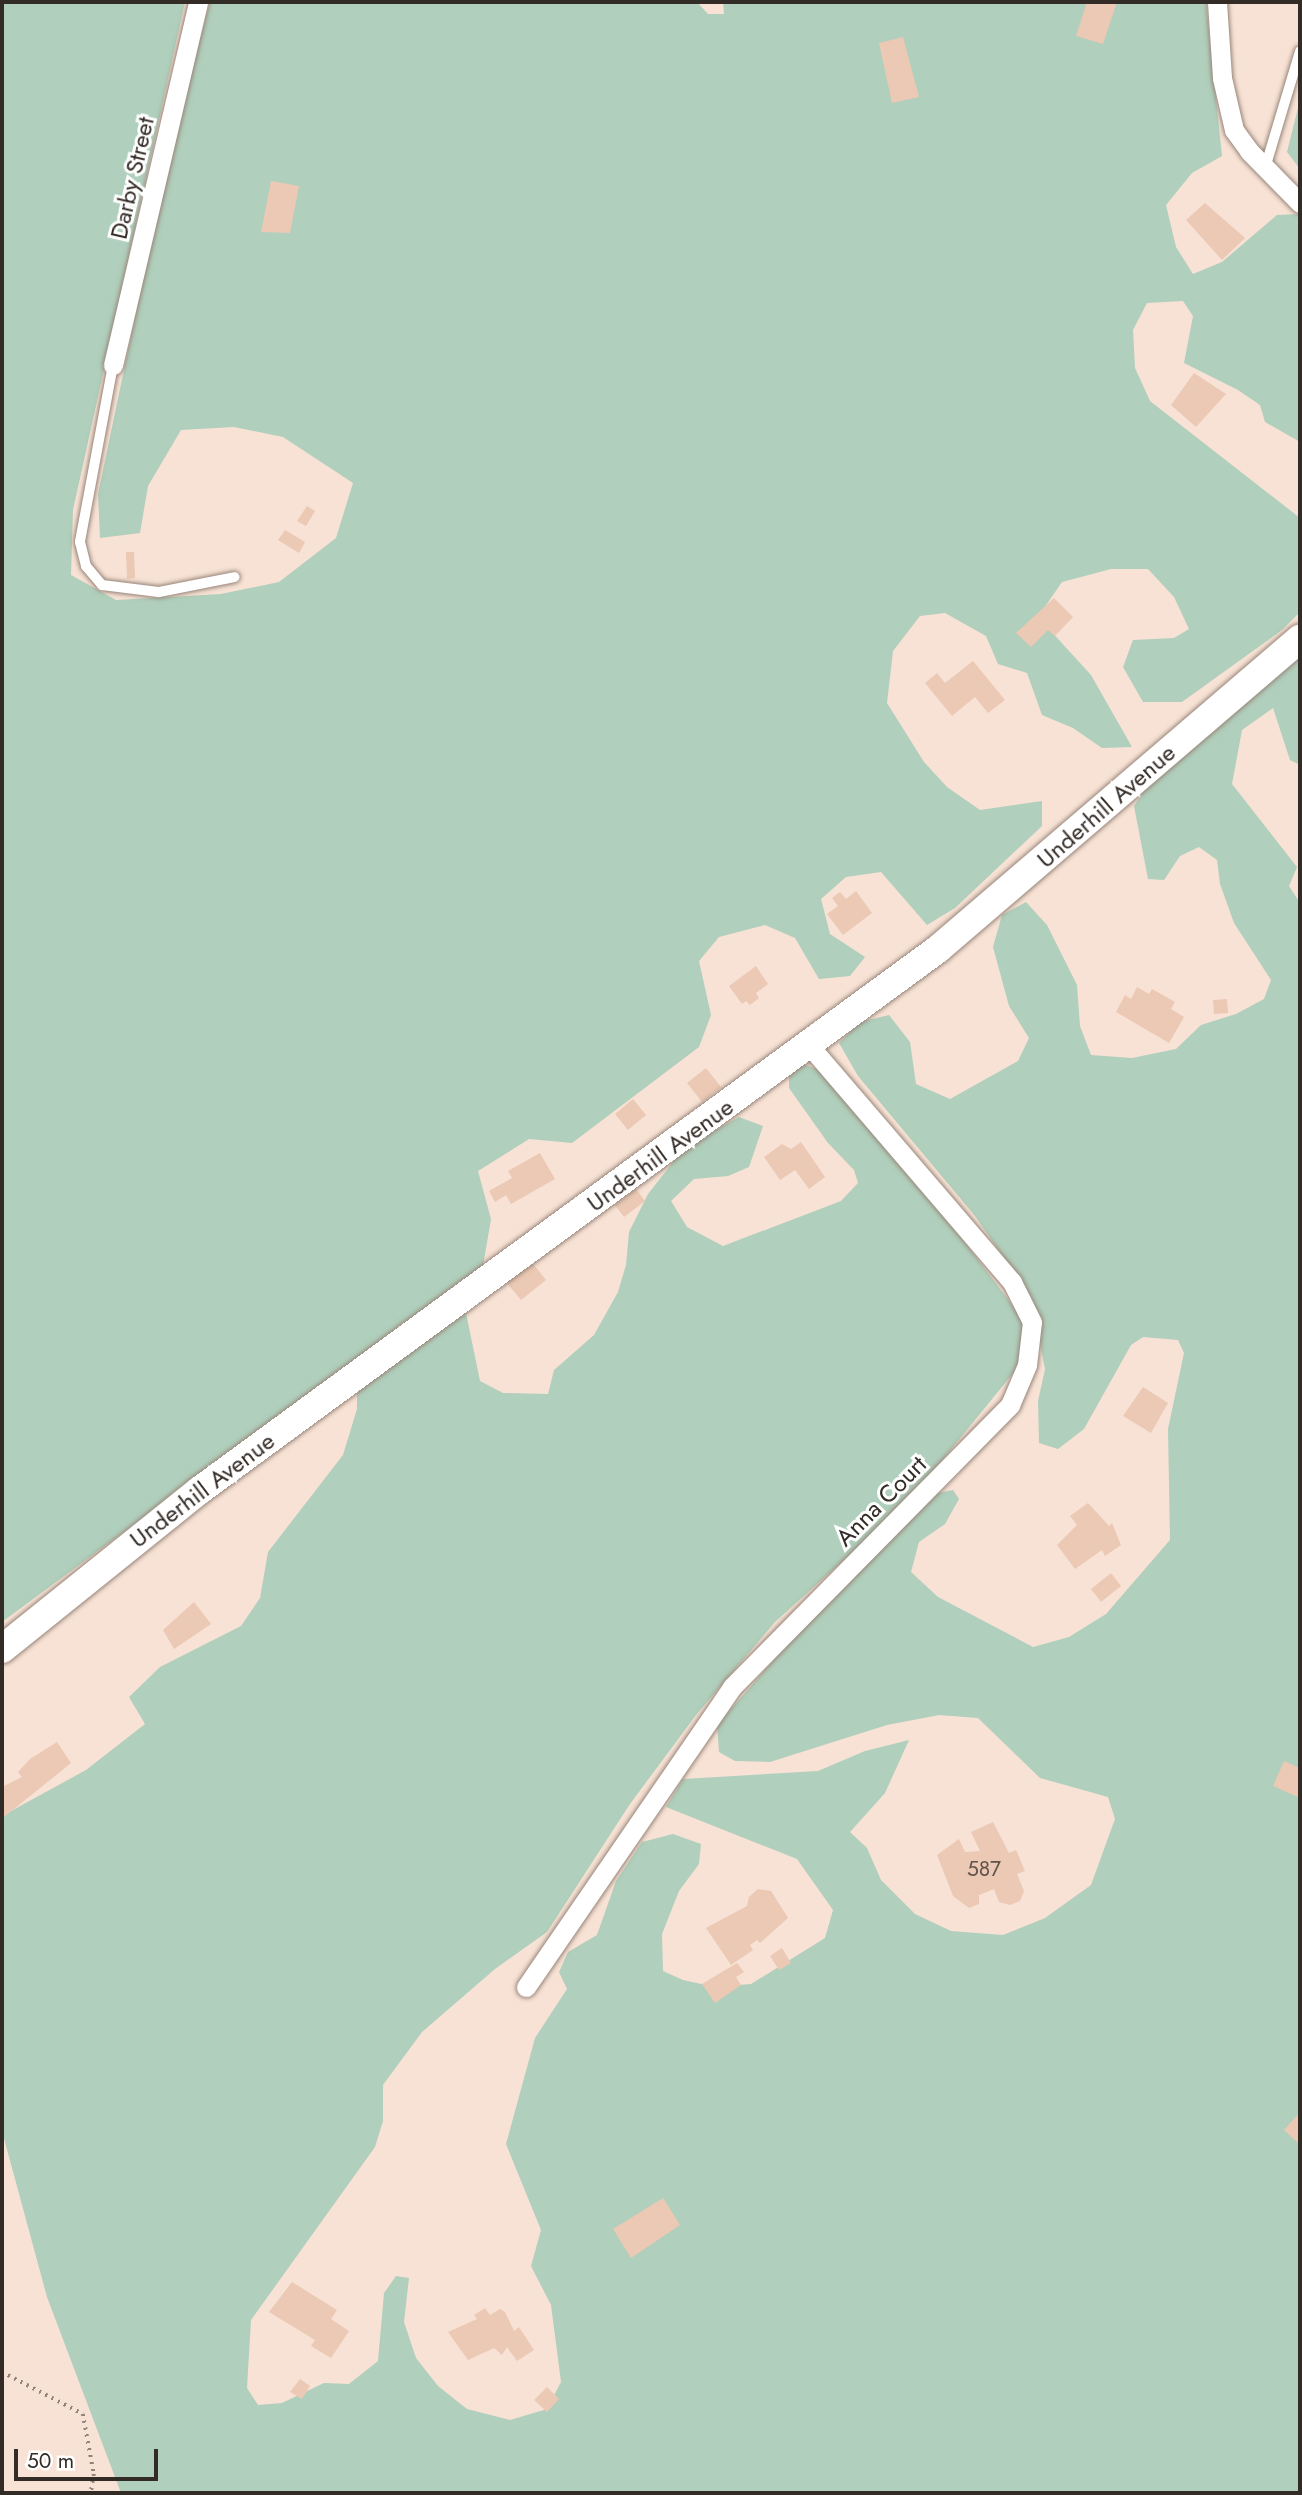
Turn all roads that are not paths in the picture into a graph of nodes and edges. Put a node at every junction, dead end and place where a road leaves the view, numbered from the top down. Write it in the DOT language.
graph roads {
  1 [pos="198,2"];
  2 [pos="1217,2"];
  3 [pos="1300,51"];
  4 [pos="1265,168"];
  5 [pos="1300,203"];
  6 [pos="113,365"];
  7 [pos="235,577"];
  8 [pos="1300,639"];
  9 [pos="810,1046"];
  10 [pos="2,1650"];
  11 [pos="526,1987"];
  1 -- 6 [label="street, Darby Street"];
  2 -- 4 [label="street"];
  3 -- 4 [label="lane"];
  4 -- 5 [label="street"];
  6 -- 7 [label="lane"];
  8 -- 9 [label="main road, Underhill Avenue"];
  9 -- 10 [label="main road, Underhill Avenue"];
  9 -- 11 [label="street, Anna Court"];
}
